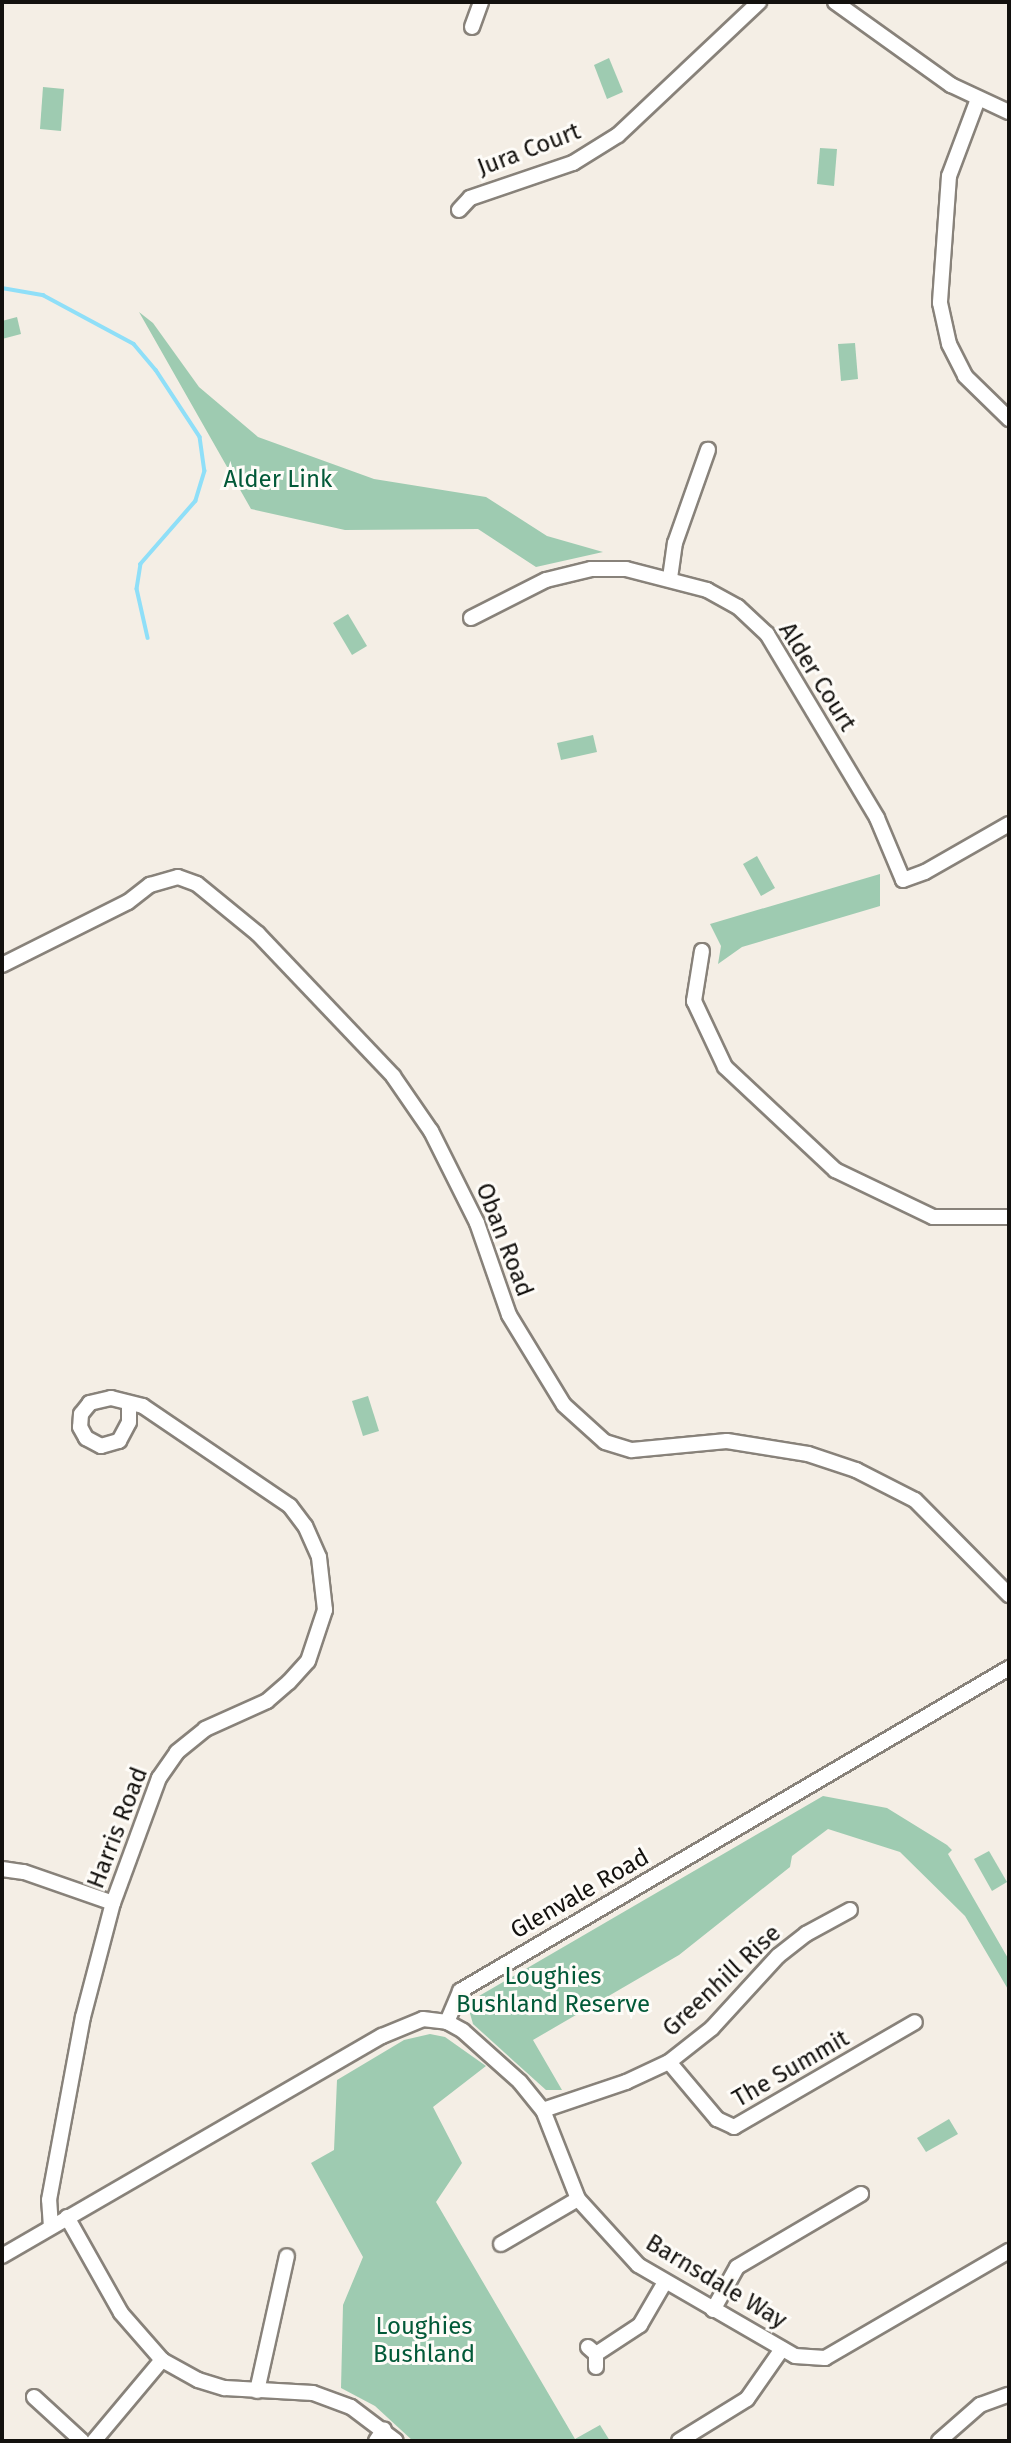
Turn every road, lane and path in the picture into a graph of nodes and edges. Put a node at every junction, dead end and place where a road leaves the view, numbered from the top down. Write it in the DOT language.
graph roads {
  1 [pos="481,2"];
  2 [pos="759,2"];
  3 [pos="835,2"];
  4 [pos="472,27"];
  5 [pos="978,99"];
  6 [pos="1009,112"];
  7 [pos="459,210"];
  8 [pos="1009,419"];
  9 [pos="708,450"];
  10 [pos="670,578"];
  11 [pos="471,618"];
  12 [pos="1009,824"];
  13 [pos="702,951"];
  14 [pos="2,965"];
  15 [pos="1009,1217"];
  16 [pos="129,1405"];
  17 [pos="1009,1595"];
  18 [pos="1009,1668"];
  19 [pos="2,1869"];
  20 [pos="113,1903"];
  21 [pos="850,1910"];
  22 [pos="447,2022"];
  23 [pos="915,2022"];
  24 [pos="669,2062"];
  25 [pos="543,2110"];
  26 [pos="861,2194"];
  27 [pos="578,2199"];
  28 [pos="67,2217"];
  29 [pos="51,2227"];
  30 [pos="499,2245"];
  31 [pos="1009,2251"];
  32 [pos="2,2256"];
  33 [pos="287,2256"];
  34 [pos="666,2282"];
  35 [pos="713,2310"];
  36 [pos="782,2349"];
  37 [pos="593,2356"];
  38 [pos="162,2360"];
  39 [pos="257,2391"];
  40 [pos="1008,2395"];
  41 [pos="34,2397"];
  42 [pos="380,2435"];
  43 [pos="946,2439"];
  44 [pos="82,2441"];
  45 [pos="93,2441"];
  46 [pos="396,2441"];
  47 [pos="679,2441"];
  1 -- 4 [label="street"];
  2 -- 7 [label="street, Jura Court"];
  3 -- 5 [label="street"];
  5 -- 6 [label="street"];
  5 -- 8 [label="street"];
  9 -- 10 [label="street"];
  10 -- 11 [label="street, Alder Court"];
  10 -- 12 [label="street, Alder Court"];
  13 -- 15 [label="street"];
  14 -- 17 [label="street, Oban Road"];
  16 -- 20 [label="street, Harris Road"];
  18 -- 22 [label="street, Glenvale Road"];
  19 -- 20 [label="street"];
  20 -- 29 [label="street, Harris Road"];
  21 -- 24 [label="street, Greenhill Rise"];
  22 -- 25 [label="street, Barnsdale Way"];
  22 -- 28 [label="street"];
  23 -- 24 [label="street, The Summit"];
  24 -- 25 [label="street, Greenhill Rise"];
  25 -- 27 [label="street, Barnsdale Way"];
  26 -- 35 [label="street"];
  27 -- 30 [label="street"];
  27 -- 34 [label="street, Barnsdale Way"];
  28 -- 29 [label="street"];
  28 -- 38 [label="street"];
  29 -- 32 [label="street"];
  31 -- 36 [label="street, Barnsdale Way"];
  33 -- 39 [label="street"];
  34 -- 35 [label="street, Barnsdale Way"];
  34 -- 37 [label="street"];
  35 -- 36 [label="street, Barnsdale Way"];
  36 -- 47 [label="street"];
  38 -- 39 [label="street"];
  38 -- 45 [label="street"];
  39 -- 42 [label="street"];
  40 -- 43 [label="street"];
  41 -- 44 [label="street"];
  42 -- 46 [label="street"];
}
